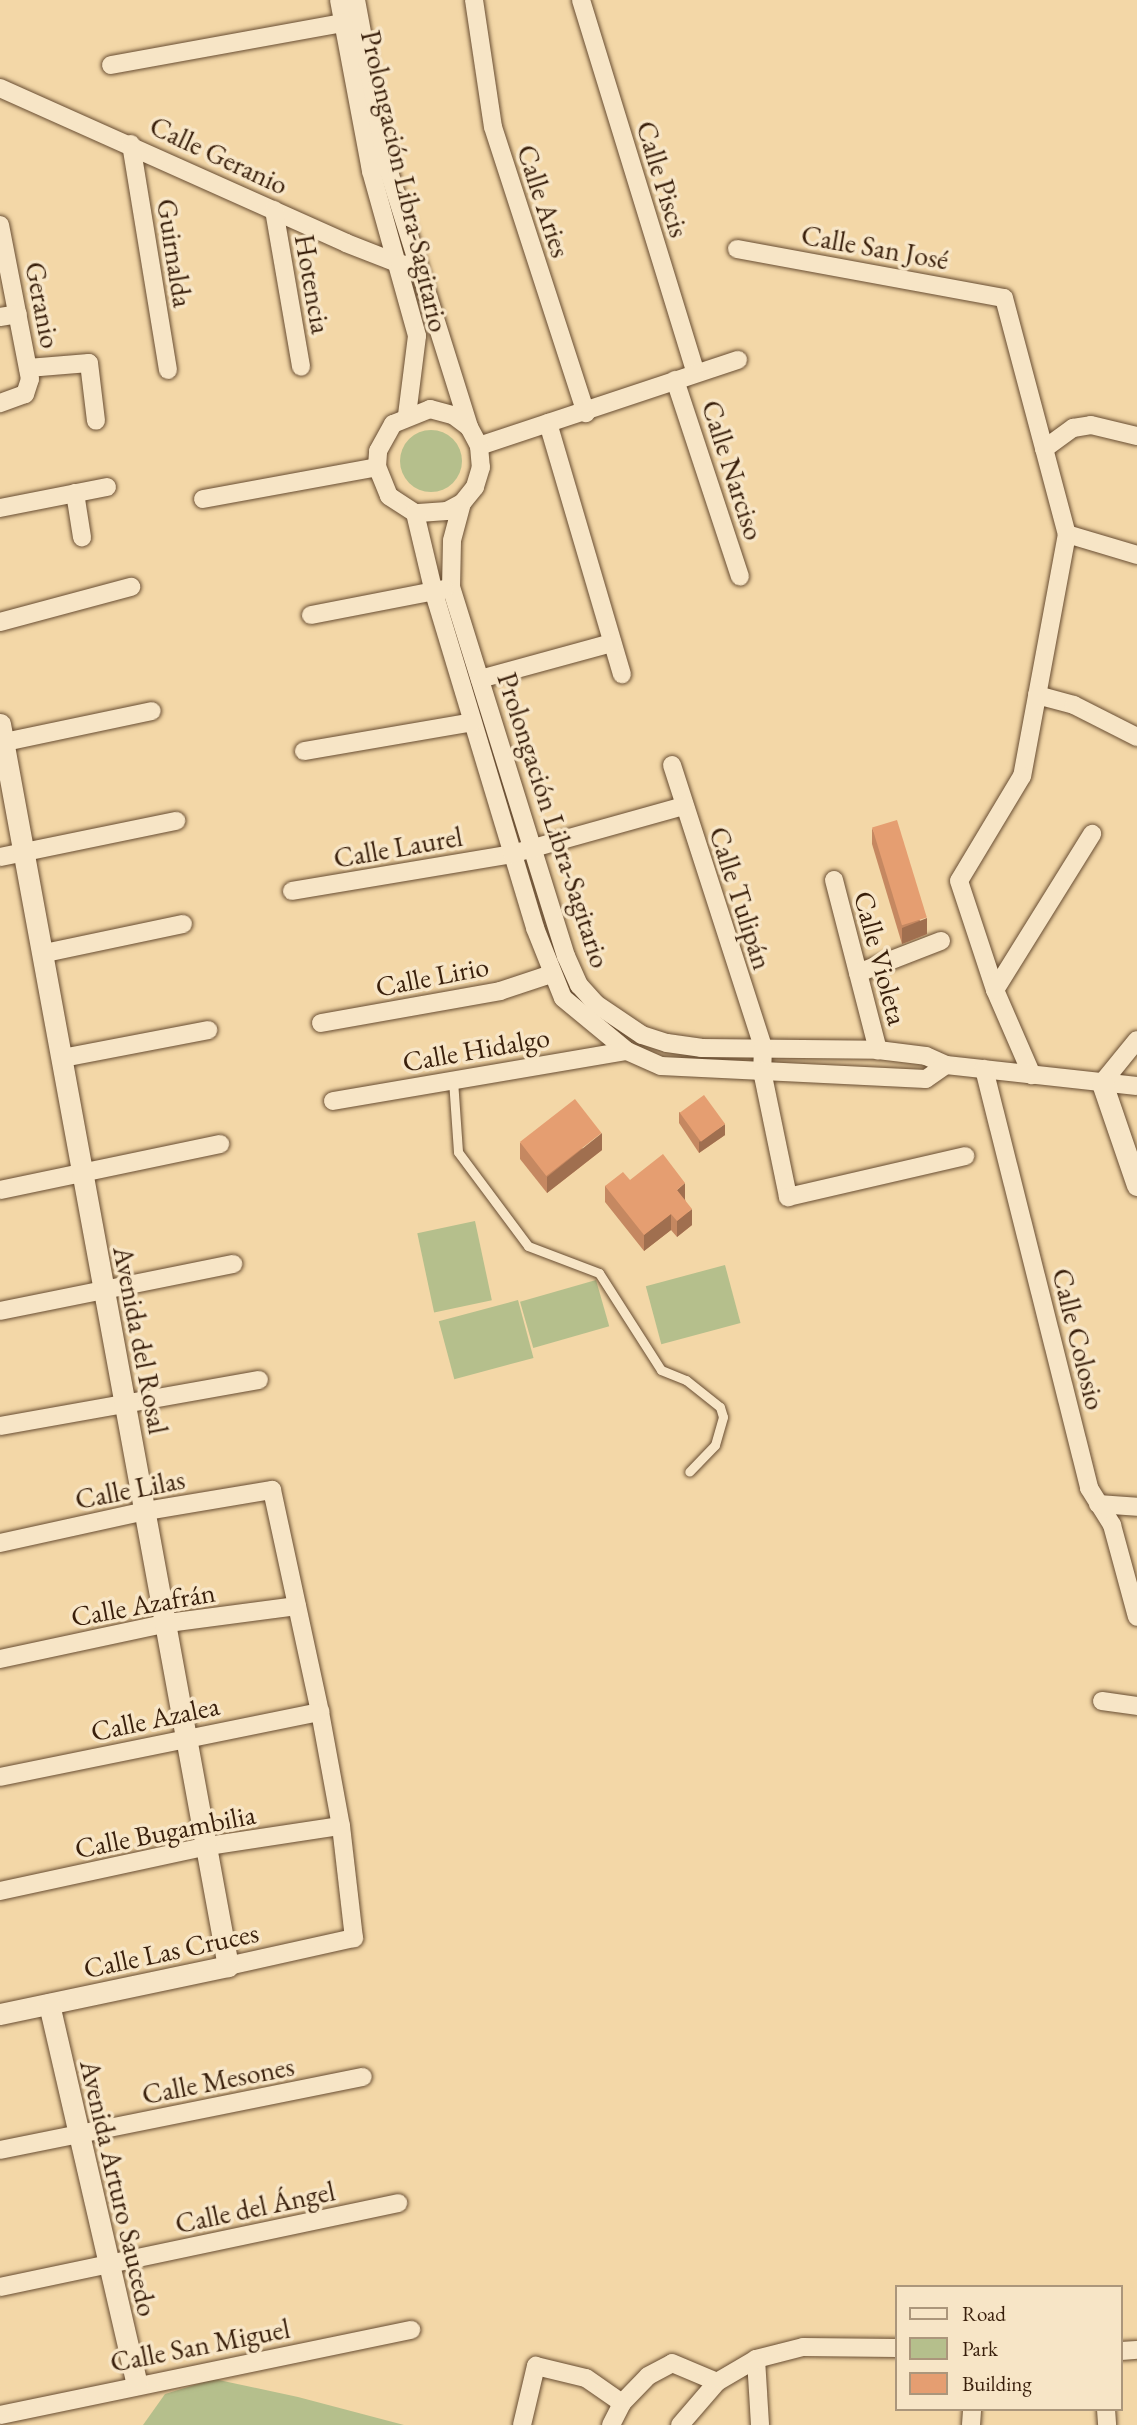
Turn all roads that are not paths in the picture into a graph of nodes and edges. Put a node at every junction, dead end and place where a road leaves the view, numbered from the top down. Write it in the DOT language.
graph roads {
  1 [pos="339,0"];
  2 [pos="356,0"];
  3 [pos="474,0"];
  4 [pos="581,0"];
  5 [pos="343,23"];
  6 [pos="111,65"];
  7 [pos="0,88"];
  8 [pos="131,144"];
  9 [pos="274,210"];
  10 [pos="0,225"];
  11 [pos="737,249"];
  12 [pos="408,265"];
  13 [pos="5,271"];
  14 [pos="9,315"];
  15 [pos="738,360"];
  16 [pos="300,367"];
  17 [pos="28,369"];
  18 [pos="168,370"];
  19 [pos="696,373"];
  20 [pos="675,380"];
  21 [pos="0,403"];
  22 [pos="586,413"];
  23 [pos="407,415"];
  24 [pos="96,421"];
  25 [pos="548,423"];
  26 [pos="469,428"];
  27 [pos="1137,436"];
  28 [pos="479,446"];
  29 [pos="1044,449"];
  30 [pos="377,467"];
  31 [pos="107,487"];
  32 [pos="75,493"];
  33 [pos="203,499"];
  34 [pos="462,503"];
  35 [pos="0,508"];
  36 [pos="415,513"];
  37 [pos="1067,534"];
  38 [pos="82,537"];
  39 [pos="1137,555"];
  40 [pos="740,577"];
  41 [pos="131,587"];
  42 [pos="451,587"];
  43 [pos="434,593"];
  44 [pos="311,615"];
  45 [pos="0,622"];
  46 [pos="612,643"];
  47 [pos="622,674"];
  48 [pos="480,679"];
  49 [pos="1037,695"];
  50 [pos="152,711"];
  51 [pos="473,722"];
  52 [pos="1,737"];
  53 [pos="1137,737"];
  54 [pos="304,751"];
  55 [pos="672,765"];
  56 [pos="684,806"];
  57 [pos="176,821"];
  58 [pos="1092,834"];
  59 [pos="535,848"];
  60 [pos="24,852"];
  61 [pos="512,853"];
  62 [pos="0,857"];
  63 [pos="834,880"];
  64 [pos="292,891"];
  65 [pos="184,924"];
  66 [pos="941,941"];
  67 [pos="45,953"];
  68 [pos="858,973"];
  69 [pos="551,974"];
  70 [pos="995,990"];
  71 [pos="321,1023"];
  72 [pos="208,1030"];
  73 [pos="1137,1040"];
  74 [pos="763,1047"];
  75 [pos="878,1050"];
  76 [pos="627,1051"];
  77 [pos="63,1058"];
  78 [pos="946,1065"];
  79 [pos="984,1069"];
  80 [pos="762,1071"];
  81 [pos="1032,1075"];
  82 [pos="453,1080"];
  83 [pos="1102,1083"];
  84 [pos="1137,1086"];
  85 [pos="333,1101"];
  86 [pos="220,1144"];
  87 [pos="965,1156"];
  88 [pos="81,1172"];
  89 [pos="1137,1185"];
  90 [pos="0,1190"];
  91 [pos="233,1264"];
  92 [pos="103,1291"];
  93 [pos="0,1311"];
  94 [pos="259,1380"];
  95 [pos="124,1401"];
  96 [pos="0,1426"];
  97 [pos="689,1472"];
  98 [pos="1098,1504"];
  99 [pos="1137,1507"];
  100 [pos="146,1511"];
  101 [pos="0,1543"];
  102 [pos="297,1606"];
  103 [pos="1137,1616"];
  104 [pos="168,1623"];
  105 [pos="0,1659"];
  106 [pos="1102,1701"];
  107 [pos="1137,1706"];
  108 [pos="320,1712"];
  109 [pos="187,1738"];
  110 [pos="0,1777"];
  111 [pos="341,1826"];
  112 [pos="208,1846"];
  113 [pos="0,1891"];
  114 [pos="228,1966"];
  115 [pos="49,2004"];
  116 [pos="0,2014"];
  117 [pos="363,2077"];
  118 [pos="77,2135"];
  119 [pos="0,2150"];
  120 [pos="398,2203"];
  121 [pos="106,2266"];
  122 [pos="0,2287"];
  123 [pos="411,2330"];
  124 [pos="895,2348"];
  125 [pos="755,2359"];
  126 [pos="718,2382"];
  127 [pos="137,2384"];
  128 [pos="622,2403"];
  129 [pos="0,2415"];
  130 [pos="522,2425"];
  131 [pos="611,2425"];
  132 [pos="680,2425"];
  133 [pos="760,2425"];
  1 -- 5 [label="street, Prolongación Libra-Sagitario"];
  2 -- 12 [label="street, Prolongación Libra-Sagitario"];
  3 -- 22 [label="street, Calle Aries"];
  4 -- 19 [label="street, Calle Piscis"];
  5 -- 6 [label="street"];
  5 -- 12 [label="street, Prolongación Libra-Sagitario"];
  7 -- 8 [label="street, Calle Geranio"];
  8 -- 9 [label="street, Calle Geranio"];
  8 -- 18 [label="street, Guirnalda"];
  9 -- 12 [label="street, Calle Geranio"];
  9 -- 16 [label="street, Hotencia"];
  10 -- 13 [label="street, Geranio"];
  11 -- 29 [label="street, Calle San José"];
  12 -- 23 [label="street, Prolongación Libra-Sagitario"];
  12 -- 26 [label="street, Prolongación Libra-Sagitario"];
  13 -- 14 [label="street, Geranio"];
  14 -- 17 [label="street, Geranio"];
  15 -- 19 [label="street"];
  17 -- 21 [label="street, Geranio"];
  17 -- 24 [label="street"];
  19 -- 20 [label="street"];
  20 -- 22 [label="street"];
  20 -- 40 [label="street, Calle Narciso"];
  22 -- 25 [label="street"];
  23 -- 26 [label="street"];
  23 -- 30 [label="street"];
  25 -- 28 [label="street"];
  25 -- 46 [label="street"];
  26 -- 28 [label="street"];
  27 -- 29 [label="street"];
  28 -- 34 [label="street"];
  29 -- 37 [label="street"];
  30 -- 33 [label="street"];
  30 -- 36 [label="street"];
  31 -- 32 [label="street"];
  32 -- 35 [label="street"];
  32 -- 38 [label="street"];
  34 -- 36 [label="street"];
  34 -- 42 [label="street, Prolongación Libra-Sagitario"];
  36 -- 43 [label="street, Prolongación Libra-Sagitario"];
  37 -- 39 [label="street"];
  37 -- 49 [label="street"];
  41 -- 45 [label="street"];
  42 -- 43 [label="street"];
  42 -- 48 [label="street, Prolongación Libra-Sagitario"];
  43 -- 44 [label="street"];
  43 -- 51 [label="street, Prolongación Libra-Sagitario"];
  46 -- 47 [label="street"];
  46 -- 48 [label="street"];
  48 -- 59 [label="street, Prolongación Libra-Sagitario"];
  49 -- 53 [label="street"];
  49 -- 70 [label="street"];
  50 -- 52 [label="street"];
  51 -- 54 [label="street"];
  51 -- 61 [label="street, Prolongación Libra-Sagitario"];
  52 -- 60 [label="street, Avenida del Rosal"];
  55 -- 56 [label="street, Calle Tulipán"];
  56 -- 59 [label="street, Calle Laurel"];
  56 -- 74 [label="street, Calle Tulipán"];
  57 -- 60 [label="street"];
  58 -- 70 [label="street"];
  59 -- 61 [label="street, Calle Laurel"];
  59 -- 74 [label="street, Prolongación Libra-Sagitario"];
  60 -- 62 [label="street"];
  60 -- 67 [label="street, Avenida del Rosal"];
  61 -- 64 [label="street, Calle Laurel"];
  61 -- 69 [label="street, Prolongación Libra-Sagitario"];
  63 -- 68 [label="street, Calle Violeta"];
  65 -- 67 [label="street"];
  66 -- 68 [label="street"];
  67 -- 77 [label="street, Avenida del Rosal"];
  68 -- 75 [label="street, Calle Violeta"];
  69 -- 71 [label="street, Calle Lirio"];
  69 -- 76 [label="street, Prolongación Libra-Sagitario"];
  70 -- 81 [label="street"];
  72 -- 77 [label="street"];
  73 -- 83 [label="street"];
  74 -- 75 [label="street, Prolongación Libra-Sagitario"];
  74 -- 80 [label="street"];
  75 -- 78 [label="street, Prolongación Libra-Sagitario"];
  76 -- 80 [label="street, Prolongación Libra-Sagitario"];
  76 -- 82 [label="street, Calle Hidalgo"];
  77 -- 88 [label="street, Avenida del Rosal"];
  78 -- 79 [label="street"];
  78 -- 80 [label="street, Prolongación Libra-Sagitario"];
  79 -- 81 [label="street"];
  79 -- 98 [label="street, Calle Colosio"];
  80 -- 87 [label="street"];
  81 -- 83 [label="street"];
  82 -- 85 [label="street, Calle Hidalgo"];
  82 -- 97 [label="lane"];
  83 -- 84 [label="street"];
  83 -- 89 [label="street"];
  86 -- 88 [label="street"];
  88 -- 90 [label="street"];
  88 -- 92 [label="street, Avenida del Rosal"];
  91 -- 92 [label="street"];
  92 -- 93 [label="street"];
  92 -- 95 [label="street, Avenida del Rosal"];
  94 -- 95 [label="street"];
  95 -- 96 [label="street"];
  95 -- 100 [label="street, Avenida del Rosal"];
  98 -- 99 [label="street"];
  98 -- 103 [label="street, Calle Colosio"];
  100 -- 101 [label="street, Calle Lilas"];
  100 -- 102 [label="street, Calle Lilas"];
  100 -- 104 [label="street, Avenida del Rosal"];
  102 -- 104 [label="street, Calle Azafrán"];
  102 -- 108 [label="street"];
  104 -- 105 [label="street, Calle Azafrán"];
  104 -- 109 [label="street, Avenida del Rosal"];
  106 -- 107 [label="street"];
  108 -- 109 [label="street, Calle Azalea"];
  108 -- 111 [label="street"];
  109 -- 110 [label="street, Calle Azalea"];
  109 -- 112 [label="street, Avenida del Rosal"];
  111 -- 112 [label="street, Calle Bugambilia"];
  111 -- 114 [label="street, Calle Las Cruces"];
  112 -- 113 [label="street, Calle Bugambilia"];
  112 -- 114 [label="street, Avenida del Rosal"];
  114 -- 115 [label="street, Calle Las Cruces"];
  115 -- 116 [label="street, Calle Las Cruces"];
  115 -- 118 [label="street, Avenida Arturo Saucedo"];
  117 -- 118 [label="street, Calle Mesones"];
  118 -- 119 [label="street, Calle Mesones"];
  118 -- 121 [label="street, Avenida Arturo Saucedo"];
  120 -- 121 [label="street, Calle del Ángel"];
  121 -- 122 [label="street, Calle del Ángel"];
  121 -- 127 [label="street, Avenida Arturo Saucedo"];
  123 -- 127 [label="street, Calle San Miguel"];
  124 -- 125 [label="street"];
  125 -- 126 [label="street"];
  125 -- 133 [label="street"];
  126 -- 128 [label="street"];
  126 -- 132 [label="street"];
  127 -- 129 [label="street, Calle San Miguel"];
  128 -- 130 [label="street"];
  128 -- 131 [label="street"];
}
